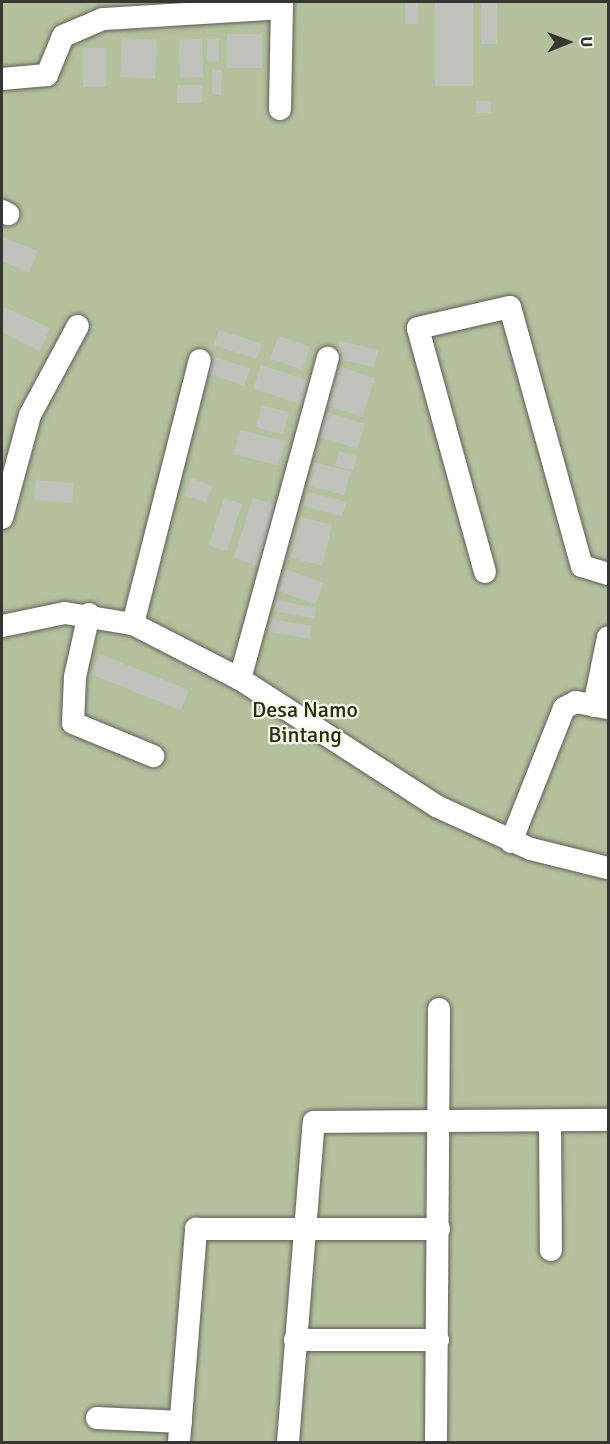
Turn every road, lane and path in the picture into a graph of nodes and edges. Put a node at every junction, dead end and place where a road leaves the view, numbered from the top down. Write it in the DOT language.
graph roads {
  1 [pos="282,5"];
  2 [pos="102,10"];
  3 [pos="2,80"];
  4 [pos="280,109"];
  5 [pos="78,326"];
  6 [pos="328,358"];
  7 [pos="200,360"];
  8 [pos="2,518"];
  9 [pos="485,572"];
  10 [pos="609,574"];
  11 [pos="89,614"];
  12 [pos="133,624"];
  13 [pos="2,626"];
  14 [pos="609,637"];
  15 [pos="240,678"];
  16 [pos="601,707"];
  17 [pos="153,756"];
  18 [pos="512,842"];
  19 [pos="609,868"];
  20 [pos="439,1009"];
  21 [pos="609,1120"];
  22 [pos="550,1121"];
  23 [pos="440,1122"];
  24 [pos="439,1229"];
  25 [pos="304,1230"];
  26 [pos="551,1250"];
  27 [pos="294,1340"];
  28 [pos="438,1340"];
  29 [pos="97,1418"];
  30 [pos="180,1432"];
  31 [pos="288,1443"];
  32 [pos="436,1443"];
  1 -- 2 [label="street"];
  1 -- 4 [label="street"];
  2 -- 3 [label="street"];
  5 -- 8 [label="street"];
  6 -- 15 [label="street"];
  7 -- 12 [label="street"];
  9 -- 10 [label="street"];
  11 -- 12 [label="street"];
  11 -- 13 [label="street"];
  11 -- 17 [label="street"];
  12 -- 15 [label="street"];
  14 -- 16 [label="street"];
  15 -- 18 [label="street"];
  16 -- 18 [label="street"];
  18 -- 19 [label="street"];
  20 -- 23 [label="street"];
  21 -- 22 [label="street"];
  22 -- 23 [label="street"];
  22 -- 26 [label="street"];
  23 -- 24 [label="street"];
  23 -- 25 [label="street"];
  24 -- 25 [label="street"];
  24 -- 28 [label="street"];
  25 -- 27 [label="street"];
  25 -- 30 [label="street"];
  27 -- 28 [label="street"];
  27 -- 31 [label="street"];
  28 -- 32 [label="street"];
  29 -- 30 [label="street"];
}
